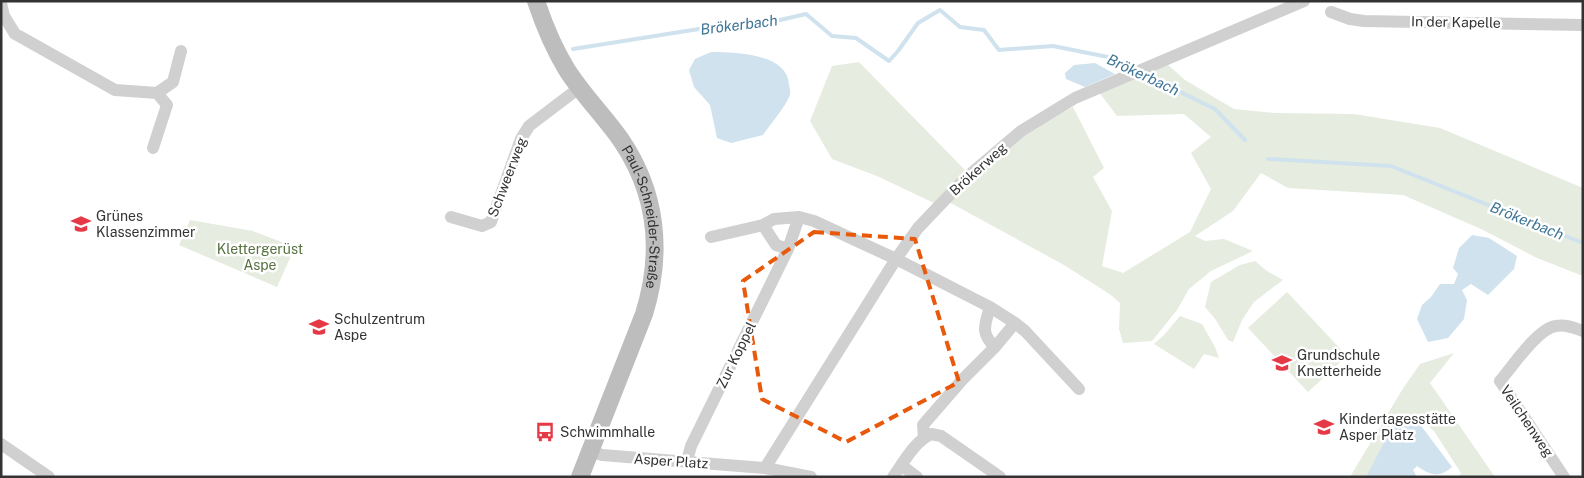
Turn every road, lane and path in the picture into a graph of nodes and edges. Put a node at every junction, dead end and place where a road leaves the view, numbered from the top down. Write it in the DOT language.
graph roads {
  1 [pos="536,1"];
  2 [pos="1304,1"];
  3 [pos="1,4"];
  4 [pos="1331,12"];
  5 [pos="1583,25"];
  6 [pos="181,51"];
  7 [pos="579,88"];
  8 [pos="157,93"];
  9 [pos="153,148"];
  10 [pos="451,217"];
  11 [pos="799,217"];
  12 [pos="763,225"];
  13 [pos="711,238"];
  14 [pos="788,249"];
  15 [pos="896,259"];
  16 [pos="990,307"];
  17 [pos="1015,323"];
  18 [pos="1583,331"];
  19 [pos="995,347"];
  20 [pos="1079,389"];
  21 [pos="924,437"];
  22 [pos="1,444"];
  23 [pos="590,451"];
  24 [pos="687,461"];
  25 [pos="901,465"];
  26 [pos="765,468"];
  27 [pos="49,477"];
  28 [pos="580,477"];
  29 [pos="811,477"];
  30 [pos="893,477"];
  31 [pos="917,477"];
  32 [pos="1000,477"];
  33 [pos="1564,477"];
  1 -- 7 [label="street, Paul-Schneider-Straße"];
  2 -- 15 [label="street, Brökerweg"];
  3 -- 8 [label="street"];
  4 -- 5 [label="street, In der Kapelle"];
  6 -- 8 [label="street"];
  7 -- 10 [label="street, Schweerweg"];
  7 -- 23 [label="street, Paul-Schneider-Straße"];
  8 -- 9 [label="street"];
  11 -- 12 [label="street"];
  11 -- 14 [label="street, Zur Koppel"];
  11 -- 15 [label="street"];
  12 -- 13 [label="street"];
  12 -- 14 [label="street"];
  14 -- 24 [label="street, Zur Koppel"];
  15 -- 16 [label="street"];
  15 -- 26 [label="street, Brökerweg"];
  16 -- 17 [label="street"];
  16 -- 19 [label="street"];
  17 -- 19 [label="street"];
  17 -- 20 [label="street"];
  18 -- 33 [label="street, Veilchenweg"];
  19 -- 21 [label="street"];
  21 -- 25 [label="street"];
  21 -- 32 [label="street"];
  22 -- 27 [label="street"];
  23 -- 24 [label="street, Asper Platz"];
  23 -- 28 [label="street, Paul-Schneider-Straße"];
  24 -- 26 [label="street, Asper Platz"];
  25 -- 30 [label="street"];
  25 -- 31 [label="street"];
  26 -- 29 [label="street, Asper Platz"];
}
